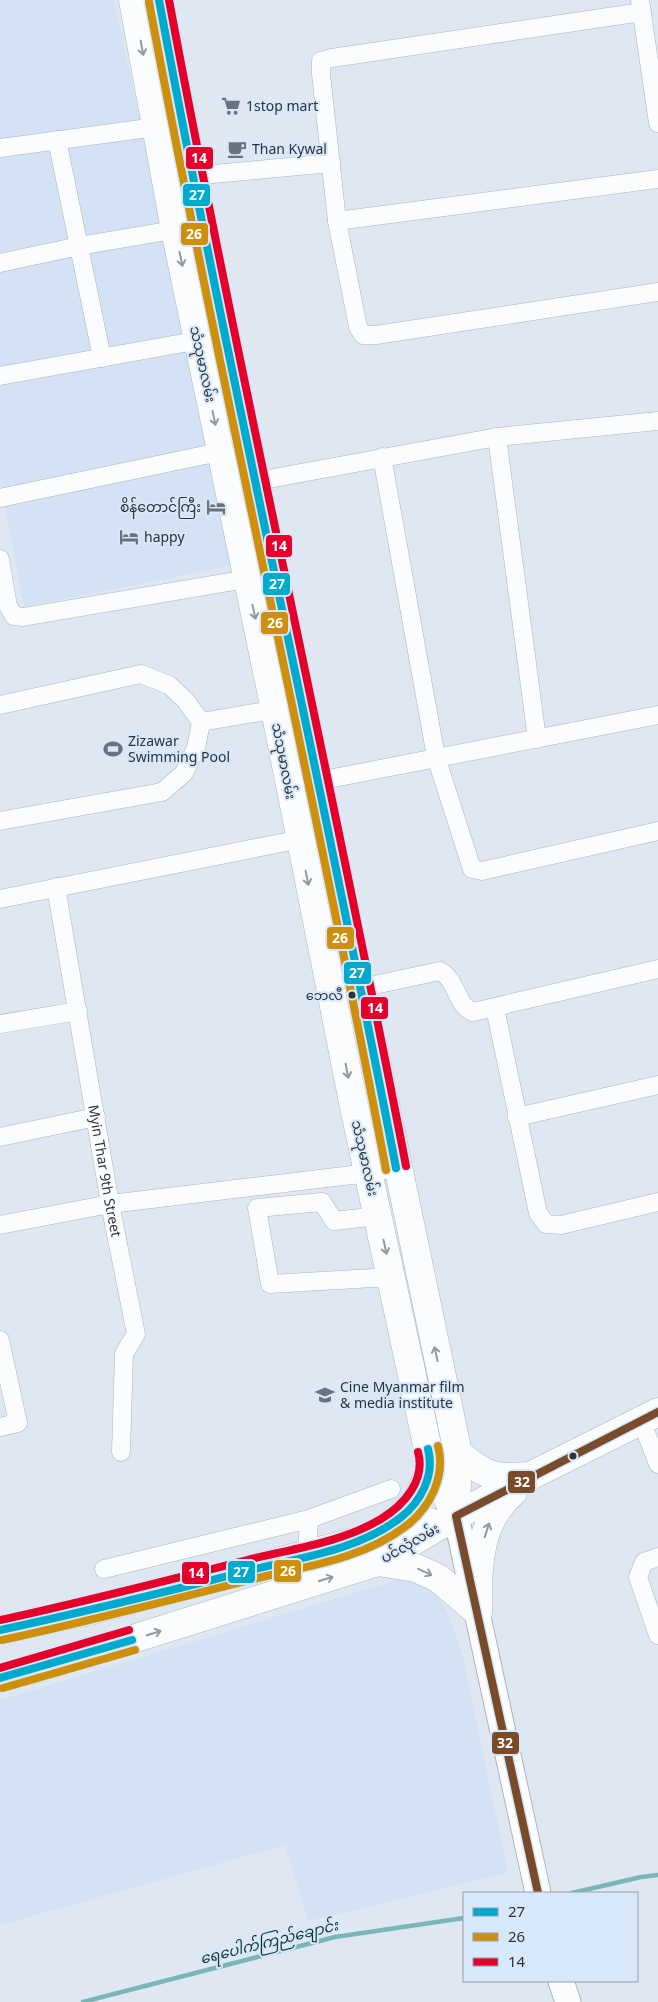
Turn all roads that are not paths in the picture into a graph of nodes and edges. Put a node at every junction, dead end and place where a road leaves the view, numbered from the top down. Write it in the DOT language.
graph roads {
  1 [pos="133,0"];
  2 [pos="159,0"];
  3 [pos="641,6"];
  4 [pos="658,123"];
  5 [pos="156,127"];
  6 [pos="57,140"];
  7 [pos="0,148"];
  8 [pos="331,163"];
  9 [pos="178,177"];
  10 [pos="658,179"];
  11 [pos="337,221"];
  12 [pos="188,228"];
  13 [pos="79,246"];
  14 [pos="0,263"];
  15 [pos="658,292"];
  16 [pos="211,338"];
  17 [pos="102,358"];
  18 [pos="0,376"];
  19 [pos="658,421"];
  20 [pos="497,437"];
  21 [pos="234,449"];
  22 [pos="382,457"];
  23 [pos="241,485"];
  24 [pos="0,498"];
  25 [pos="0,559"];
  26 [pos="247,579"];
  27 [pos="0,705"];
  28 [pos="287,707"];
  29 [pos="658,715"];
  30 [pos="201,722"];
  31 [pos="537,739"];
  32 [pos="436,757"];
  33 [pos="316,782"];
  34 [pos="289,786"];
  35 [pos="0,821"];
  36 [pos="658,831"];
  37 [pos="328,833"];
  38 [pos="300,839"];
  39 [pos="56,887"];
  40 [pos="0,898"];
  41 [pos="658,969"];
  42 [pos="360,988"];
  43 [pos="495,1008"];
  44 [pos="78,1011"];
  45 [pos="0,1024"];
  46 [pos="370,1032"];
  47 [pos="340,1040"];
  48 [pos="658,1085"];
  49 [pos="518,1116"];
  50 [pos="96,1117"];
  51 [pos="0,1137"];
  52 [pos="396,1168"];
  53 [pos="369,1173"];
  54 [pos="658,1202"];
  55 [pos="110,1204"];
  56 [pos="378,1216"];
  57 [pos="0,1225"];
  58 [pos="391,1277"];
  59 [pos="0,1340"];
  60 [pos="650,1416"];
  61 [pos="0,1427"];
  62 [pos="121,1452"];
  63 [pos="458,1453"];
  64 [pos="431,1464"];
  65 [pos="658,1464"];
  66 [pos="530,1476"];
  67 [pos="392,1489"];
  68 [pos="456,1516"];
  69 [pos="309,1519"];
  70 [pos="367,1537"];
  71 [pos="307,1555"];
  72 [pos="658,1557"];
  73 [pos="378,1562"];
  74 [pos="104,1569"];
  75 [pos="478,1612"];
  76 [pos="0,1630"];
  77 [pos="658,1635"];
  78 [pos="0,1678"];
  79 [pos="538,1892"];
  80 [pos="562,1982"];
  81 [pos="568,2002"];
  1 -- 5 [label="main road, သံသုမာလမ်း, one-way"];
  2 -- 9 [label="main road, သံသုမာလမ်း"];
  3 -- 4 [label="street"];
  3 -- 8 [label="street"];
  5 -- 6 [label="street"];
  5 -- 9 [label="main road, သံသုမာလမ်း"];
  6 -- 7 [label="street"];
  6 -- 13 [label="street"];
  8 -- 9 [label="street"];
  8 -- 11 [label="street"];
  9 -- 12 [label="main road, သံသုမာလမ်း"];
  10 -- 11 [label="street"];
  11 -- 15 [label="street"];
  12 -- 13 [label="street"];
  12 -- 16 [label="main road, သံသုမာလမ်း"];
  13 -- 14 [label="street"];
  13 -- 17 [label="street"];
  16 -- 17 [label="street"];
  16 -- 21 [label="main road, သံသုမာလမ်း"];
  17 -- 18 [label="street"];
  19 -- 20 [label="street"];
  20 -- 22 [label="street"];
  20 -- 31 [label="street"];
  21 -- 23 [label="main road, သံသုမာလမ်း"];
  21 -- 24 [label="street"];
  22 -- 23 [label="street"];
  22 -- 32 [label="street"];
  23 -- 26 [label="main road, သံသုမာလမ်း"];
  23 -- 28 [label="main road, သံသုမာလမ်း"];
  25 -- 26 [label="street"];
  26 -- 28 [label="main road, သံသုမာလမ်း, one-way"];
  27 -- 30 [label="street"];
  28 -- 30 [label="street"];
  28 -- 33 [label="main road, သံသုမာလမ်း"];
  28 -- 34 [label="main road, သံသုမာလမ်း"];
  29 -- 31 [label="street"];
  30 -- 35 [label="street"];
  31 -- 32 [label="street"];
  32 -- 33 [label="street"];
  32 -- 36 [label="street"];
  33 -- 34 [label="street"];
  33 -- 37 [label="main road, သံသုမာလမ်း"];
  34 -- 38 [label="main road, သံသုမာလမ်း"];
  37 -- 38 [label="street"];
  37 -- 42 [label="main road, သံသုမာလမ်း"];
  38 -- 39 [label="street"];
  38 -- 47 [label="main road, သံသုမာလမ်း, one-way"];
  39 -- 40 [label="street"];
  39 -- 44 [label="street, Myin Thar 9th Street"];
  41 -- 43 [label="street"];
  42 -- 43 [label="street"];
  42 -- 46 [label="main road, သံသုမာလမ်း"];
  43 -- 49 [label="street"];
  44 -- 45 [label="street"];
  44 -- 50 [label="street, Myin Thar 9th Street"];
  46 -- 47 [label="main road"];
  46 -- 52 [label="main road, သံသုမာလမ်း"];
  47 -- 53 [label="main road, သံသုမာလမ်း, one-way"];
  48 -- 49 [label="street"];
  49 -- 54 [label="street"];
  50 -- 51 [label="street"];
  50 -- 55 [label="street, Myin Thar 9th Street"];
  52 -- 53 [label="street"];
  63 -- 52 [label="main road, သံသုမာလမ်း, one-way"];
  53 -- 55 [label="street"];
  53 -- 56 [label="main road, သံသုမာလမ်း"];
  55 -- 57 [label="street"];
  55 -- 62 [label="street, Myin Thar 9th Street"];
  56 -- 58 [label="main road, သံသုမာလမ်း, one-way"];
  56 -- 58 [label="street"];
  58 -- 64 [label="main road, သံသုမာလမ်း"];
  59 -- 61 [label="street"];
  60 -- 65 [label="street"];
  60 -- 66 [label="main road"];
  63 -- 66 [label="main road"];
  63 -- 68 [label="main road, သံသုမာလမ်း"];
  64 -- 68 [label="main road, သံသုမာလမ်း"];
  64 -- 70 [label="main road"];
  66 -- 68 [label="main road"];
  75 -- 66 [label="main road, one-way"];
  67 -- 69 [label="street"];
  68 -- 70 [label="main road, ပင်လုံလမ်း"];
  68 -- 73 [label="main road, ပင်လုံလမ်း"];
  68 -- 75 [label="main road, သံသုမာလမ်း"];
  69 -- 71 [label="street"];
  69 -- 74 [label="street"];
  70 -- 71 [label="main road, ပင်လုံလမ်း"];
  71 -- 76 [label="main road, ပင်လုံလမ်း"];
  72 -- 77 [label="street"];
  73 -- 75 [label="main road, one-way"];
  78 -- 73 [label="main road, ပင်လုံလမ်း, one-way"];
  75 -- 79 [label="main road, သံသုမာလမ်း"];
  80 -- 81 [label="main road"];
}
